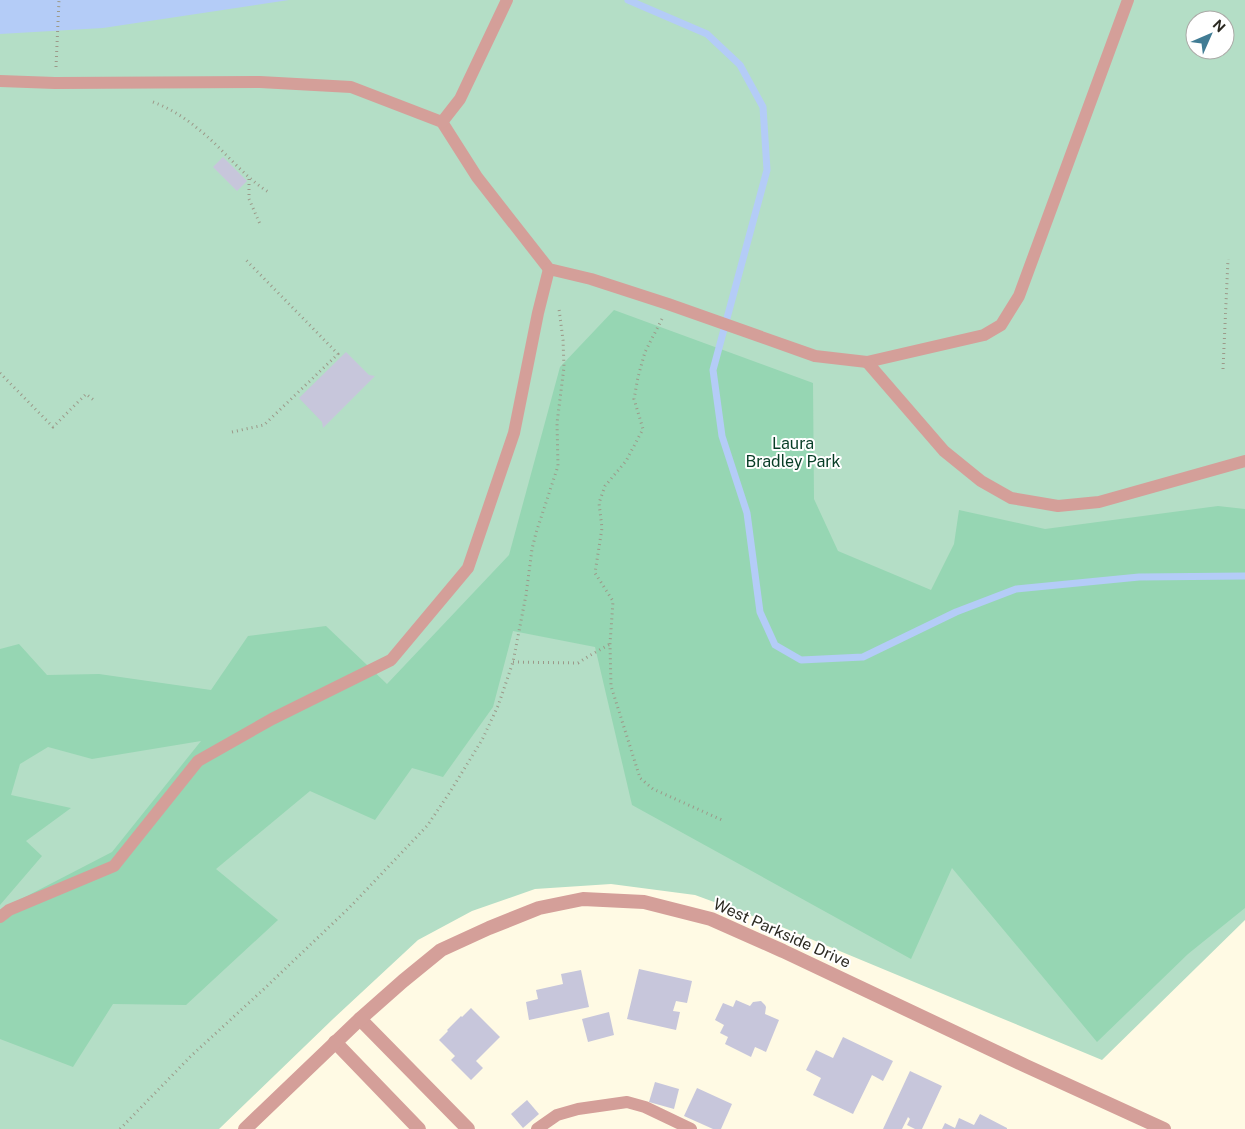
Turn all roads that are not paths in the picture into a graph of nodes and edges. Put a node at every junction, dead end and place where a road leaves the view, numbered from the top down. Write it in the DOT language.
graph roads {
  1 [pos="507,0"];
  2 [pos="1128,0"];
  3 [pos="0,81"];
  4 [pos="442,122"];
  5 [pos="550,269"];
  6 [pos="867,362"];
  7 [pos="1245,461"];
  8 [pos="0,917"];
  9 [pos="360,1019"];
  10 [pos="335,1042"];
  11 [pos="245,1129"];
  12 [pos="420,1129"];
  13 [pos="468,1129"];
  14 [pos="537,1129"];
  15 [pos="691,1129"];
  16 [pos="1164,1129"];
  1 -- 4 [label="lane"];
  2 -- 6 [label="lane"];
  3 -- 4 [label="lane"];
  4 -- 5 [label="lane"];
  5 -- 6 [label="lane"];
  5 -- 8 [label="lane"];
  6 -- 7 [label="lane"];
  9 -- 10 [label="street, West Parkside Drive"];
  9 -- 13 [label="street"];
  9 -- 16 [label="street, West Parkside Drive"];
  10 -- 11 [label="street, West Parkside Drive"];
  10 -- 12 [label="street"];
  14 -- 15 [label="lane"];
}
